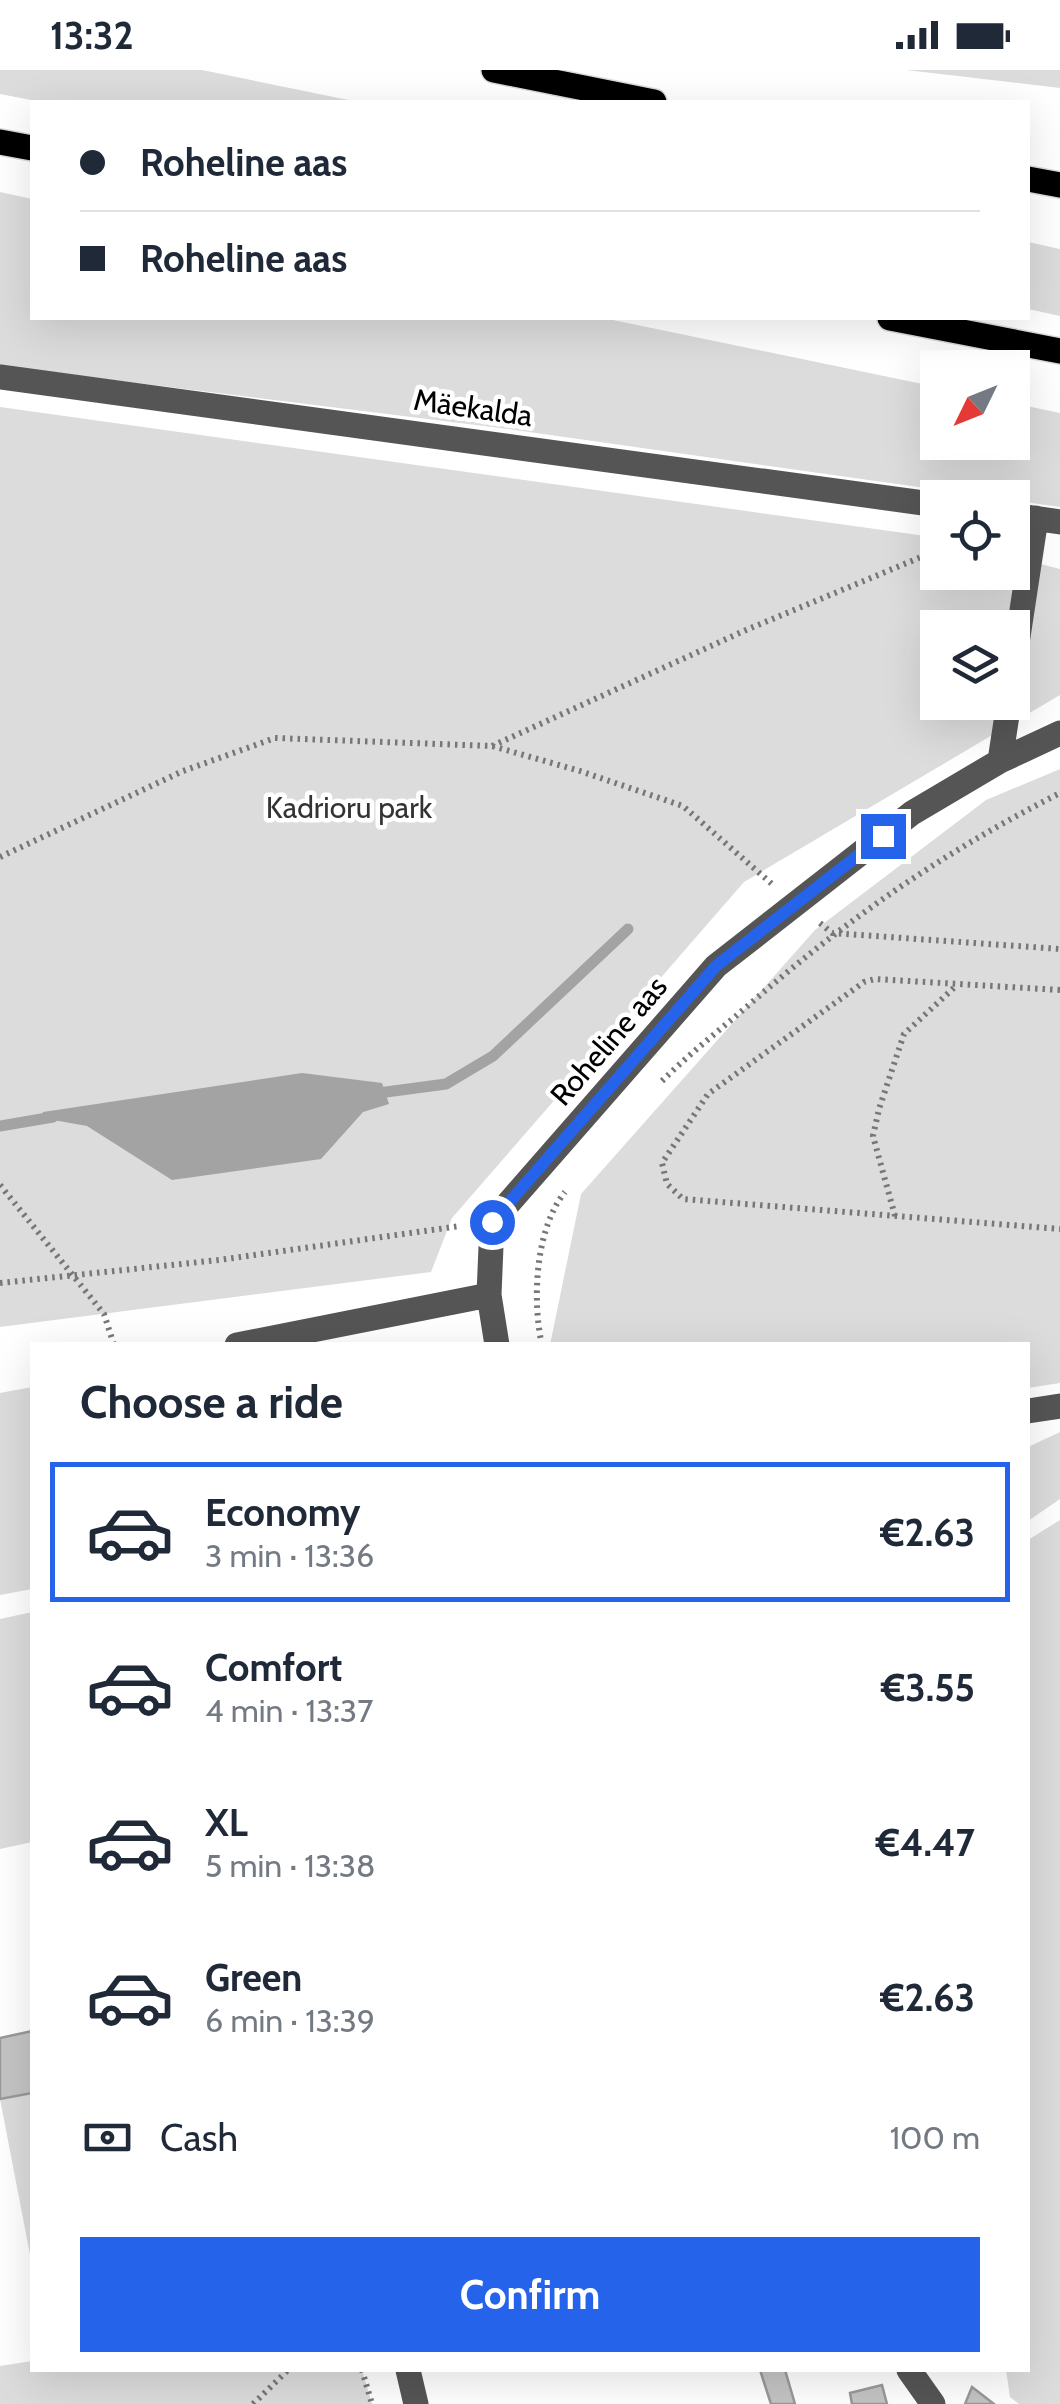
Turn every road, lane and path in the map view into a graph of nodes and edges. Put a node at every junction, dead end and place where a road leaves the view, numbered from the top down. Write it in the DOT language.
graph roads {
  1 [pos="494,70"];
  2 [pos="644,100"];
  3 [pos="0,142"];
  4 [pos="30,148"];
  5 [pos="1030,179"];
  6 [pos="1060,185"];
  7 [pos="900,320"];
  8 [pos="1060,351"];
  9 [pos="0,378"];
  10 [pos="920,502"];
  11 [pos="1036,518"];
  12 [pos="920,558"];
  13 [pos="1022,610"];
  14 [pos="1006,720"];
  15 [pos="1060,733"];
  16 [pos="492,746"];
  17 [pos="1000,761"];
  18 [pos="1060,793"];
  19 [pos="0,856"];
  20 [pos="797,903"];
  21 [pos="832,933"];
  22 [pos="1060,949"];
  23 [pos="958,984"];
  24 [pos="1060,990"];
  25 [pos="653,1092"];
  26 [pos="575,1181"];
  27 [pos="0,1185"];
  28 [pos="895,1216"];
  29 [pos="492,1222"];
  30 [pos="1060,1228"];
  31 [pos="72,1273"];
  32 [pos="0,1283"];
  33 [pos="488,1295"];
  34 [pos="113,1342"];
  35 [pos="251,1342"];
  36 [pos="497,1342"];
  37 [pos="541,1342"];
  38 [pos="1060,1406"];
  39 [pos="1030,1411"];
  40 [pos="286,2372"];
  41 [pos="363,2372"];
  42 [pos="408,2372"];
  43 [pos="910,2372"];
  44 [pos="253,2404"];
  45 [pos="372,2404"];
  46 [pos="416,2404"];
  47 [pos="932,2404"];
  1 -- 2 [label="main road"];
  3 -- 4 [label="main road"];
  5 -- 6 [label="main road"];
  7 -- 8 [label="main road"];
  9 -- 10 [label="street, Mäekalda"];
  11 -- 13 [label="street"];
  12 -- 16 [label="path"];
  14 -- 17 [label="street"];
  15 -- 17 [label="street, Roheline aas"];
  16 -- 19 [label="path"];
  16 -- 20 [label="path"];
  17 -- 20 [label="street, Roheline aas"];
  18 -- 21 [label="path"];
  20 -- 21 [label="path"];
  20 -- 29 [label="street, Roheline aas"];
  21 -- 22 [label="path"];
  21 -- 25 [label="path"];
  23 -- 24 [label="path"];
  23 -- 28 [label="path"];
  23 -- 28 [label="path"];
  26 -- 37 [label="path"];
  27 -- 31 [label="path"];
  28 -- 30 [label="path"];
  29 -- 31 [label="path"];
  29 -- 33 [label="street"];
  31 -- 32 [label="path"];
  31 -- 34 [label="path"];
  33 -- 35 [label="street"];
  33 -- 36 [label="street"];
  38 -- 39 [label="street"];
  40 -- 44 [label="path"];
  41 -- 45 [label="path"];
  42 -- 46 [label="street"];
  43 -- 47 [label="street"];
}
